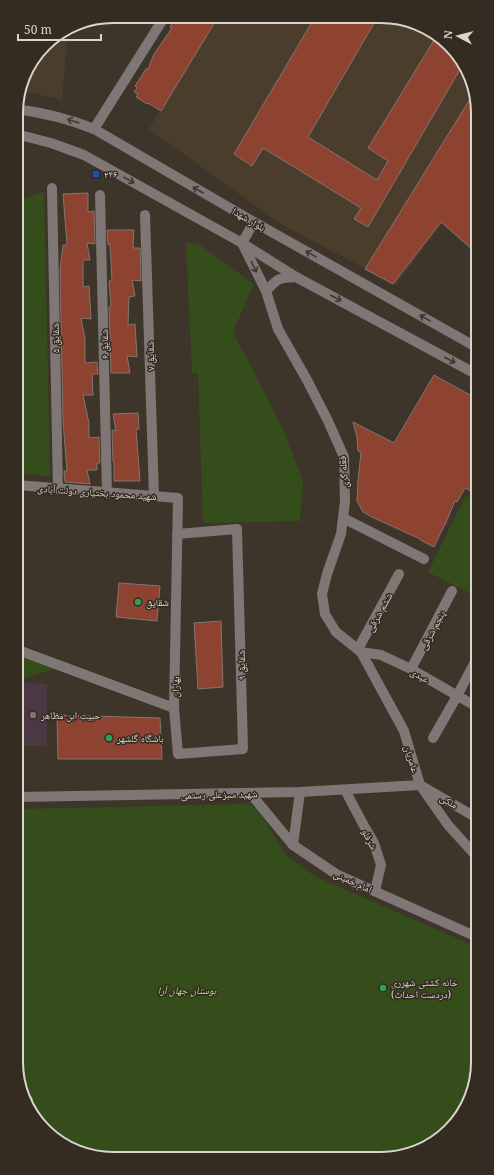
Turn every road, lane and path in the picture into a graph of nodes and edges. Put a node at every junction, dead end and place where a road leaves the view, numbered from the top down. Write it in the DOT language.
graph roads {
  1 [pos="158,23"];
  2 [pos="23,110"];
  3 [pos="94,129"];
  4 [pos="23,136"];
  5 [pos="52,188"];
  6 [pos="100,195"];
  7 [pos="145,215"];
  8 [pos="254,222"];
  9 [pos="242,243"];
  10 [pos="296,277"];
  11 [pos="266,291"];
  12 [pos="471,344"];
  13 [pos="471,371"];
  14 [pos="23,486"];
  15 [pos="58,489"];
  16 [pos="107,492"];
  17 [pos="154,496"];
  18 [pos="178,498"];
  19 [pos="343,518"];
  20 [pos="177,534"];
  21 [pos="424,560"];
  22 [pos="399,574"];
  23 [pos="452,591"];
  24 [pos="359,650"];
  25 [pos="23,652"];
  26 [pos="411,669"];
  27 [pos="471,669"];
  28 [pos="458,696"];
  29 [pos="471,704"];
  30 [pos="174,708"];
  31 [pos="433,738"];
  32 [pos="420,785"];
  33 [pos="345,790"];
  34 [pos="300,792"];
  35 [pos="250,793"];
  36 [pos="23,797"];
  37 [pos="471,815"];
  38 [pos="293,845"];
  39 [pos="471,850"];
  40 [pos="375,891"];
  41 [pos="471,934"];
  1 -- 3 [label="street"];
  3 -- 2 [label="street, بلوار شهدا, one-way"];
  8 -- 3 [label="street, بلوار شهدا, one-way"];
  4 -- 9 [label="street, one-way"];
  5 -- 15 [label="street, شقایق ۵"];
  6 -- 16 [label="street, شقایق ۶"];
  7 -- 17 [label="street, شقایق ۷"];
  8 -- 9 [label="street"];
  12 -- 8 [label="street, بلوار شهدا, one-way"];
  9 -- 10 [label="street"];
  9 -- 11 [label="street, فعله گری, one-way"];
  10 -- 11 [label="street"];
  10 -- 13 [label="street, one-way"];
  11 -- 19 [label="street, فعله گری"];
  14 -- 15 [label="street, شهید محمود بختیاری دولت آبادی"];
  15 -- 16 [label="street, شهید محمود بختیاری دولت آبادی"];
  16 -- 17 [label="street, شهید محمود بختیاری دولت آبادی"];
  17 -- 18 [label="street, شهید محمود بختیاری دولت آبادی"];
  18 -- 20 [label="street, بهاران"];
  19 -- 21 [label="street"];
  19 -- 24 [label="street, فعله گری"];
  20 -- 30 [label="street, بهاران"];
  20 -- 30 [label="street, شقایق ۹"];
  22 -- 24 [label="street, ششم شرقی"];
  23 -- 26 [label="street, پنجم شرقی"];
  24 -- 26 [label="street, عیدی"];
  24 -- 32 [label="street, عامریان"];
  25 -- 30 [label="street, بهاران"];
  26 -- 28 [label="street, عیدی"];
  27 -- 28 [label="street"];
  28 -- 29 [label="street, عیدی"];
  28 -- 31 [label="street"];
  32 -- 33 [label="street, شهید سبزعلی رستمی"];
  32 -- 37 [label="street, ملکی"];
  32 -- 39 [label="street, عامریان"];
  33 -- 34 [label="street, شهید سبزعلی رستمی"];
  33 -- 40 [label="street, شرفلو"];
  34 -- 35 [label="street, شهید سبزعلی رستمی"];
  34 -- 38 [label="street"];
  35 -- 36 [label="street, شهید سبزعلی رستمی"];
  35 -- 38 [label="street, امام خمینی"];
  38 -- 40 [label="street, امام خمینی"];
  40 -- 41 [label="street, امام خمینی"];
}
